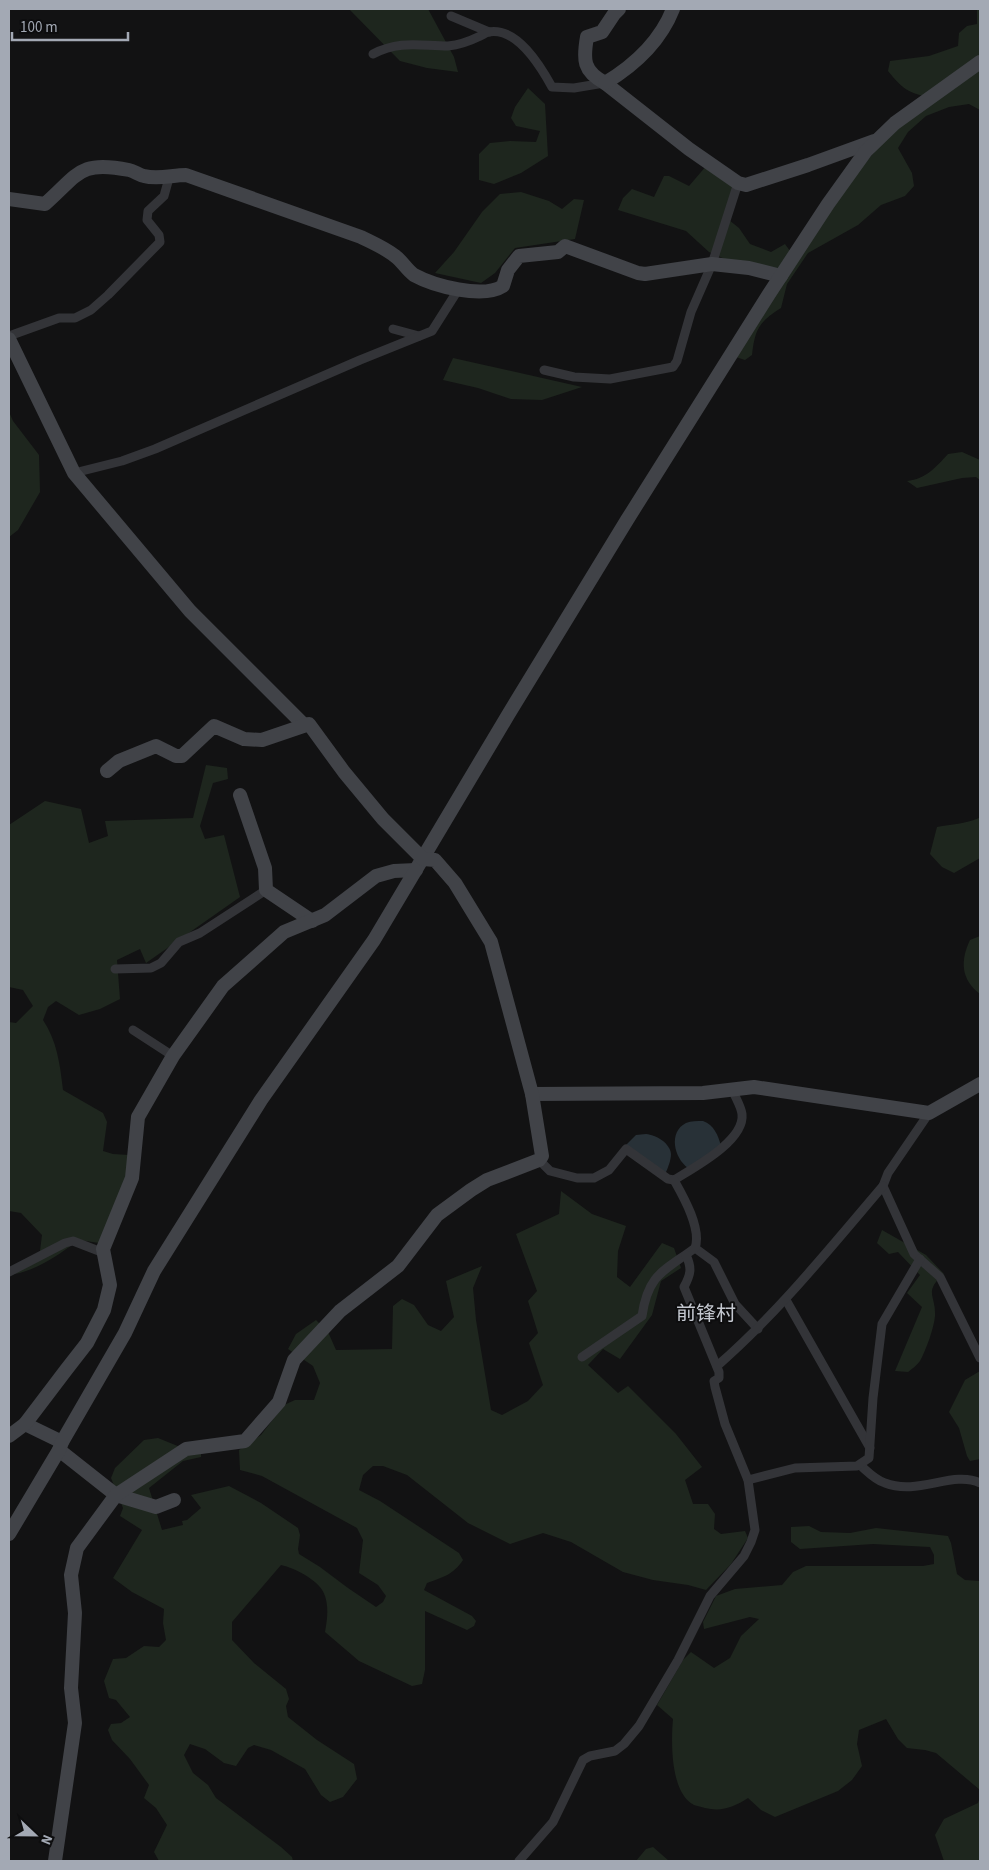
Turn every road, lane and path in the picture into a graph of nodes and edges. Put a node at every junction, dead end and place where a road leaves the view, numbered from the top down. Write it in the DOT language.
graph roads {
  1 [pos="619,9"];
  2 [pos="673,9"];
  3 [pos="451,16"];
  4 [pos="489,32"];
  5 [pos="373,54"];
  6 [pos="980,62"];
  7 [pos="604,83"];
  8 [pos="877,140"];
  9 [pos="168,178"];
  10 [pos="738,183"];
  11 [pos="9,199"];
  12 [pos="712,264"];
  13 [pos="781,276"];
  14 [pos="458,290"];
  15 [pos="393,330"];
  16 [pos="419,336"];
  17 [pos="9,338"];
  18 [pos="544,370"];
  19 [pos="74,472"];
  20 [pos="304,725"];
  21 [pos="107,771"];
  22 [pos="240,795"];
  23 [pos="420,864"];
  24 [pos="266,890"];
  25 [pos="312,921"];
  26 [pos="115,969"];
  27 [pos="133,1030"];
  28 [pos="173,1056"];
  29 [pos="980,1084"];
  30 [pos="732,1089"];
  31 [pos="532,1094"];
  32 [pos="929,1113"];
  33 [pos="539,1160"];
  34 [pos="674,1180"];
  35 [pos="883,1186"];
  36 [pos="695,1248"];
  37 [pos="104,1253"];
  38 [pos="686,1255"];
  39 [pos="920,1259"];
  40 [pos="9,1272"];
  41 [pos="786,1300"];
  42 [pos="758,1329"];
  43 [pos="582,1357"];
  44 [pos="980,1358"];
  45 [pos="717,1366"];
  46 [pos="25,1424"];
  47 [pos="9,1436"];
  48 [pos="60,1446"];
  49 [pos="870,1448"];
  50 [pos="860,1465"];
  51 [pos="748,1480"];
  52 [pos="980,1483"];
  53 [pos="116,1495"];
  54 [pos="174,1500"];
  55 [pos="9,1534"];
  56 [pos="55,1861"];
  57 [pos="519,1861"];
  1 -- 7 [label="street"];
  2 -- 7 [label="street"];
  3 -- 4 [label="street"];
  4 -- 5 [label="street"];
  4 -- 7 [label="street"];
  6 -- 8 [label="street"];
  7 -- 10 [label="street"];
  8 -- 10 [label="street"];
  8 -- 13 [label="street"];
  9 -- 11 [label="street"];
  9 -- 14 [label="street"];
  9 -- 17 [label="street"];
  10 -- 12 [label="street"];
  12 -- 13 [label="street"];
  12 -- 14 [label="street"];
  12 -- 18 [label="street"];
  13 -- 23 [label="street"];
  14 -- 16 [label="street"];
  15 -- 16 [label="street"];
  16 -- 19 [label="street"];
  17 -- 19 [label="street"];
  19 -- 20 [label="street"];
  20 -- 21 [label="street"];
  20 -- 23 [label="street"];
  22 -- 24 [label="street"];
  23 -- 25 [label="street"];
  23 -- 31 [label="street"];
  23 -- 48 [label="street"];
  24 -- 25 [label="street"];
  24 -- 26 [label="street"];
  25 -- 28 [label="street"];
  27 -- 28 [label="street"];
  28 -- 37 [label="street"];
  29 -- 32 [label="street"];
  30 -- 31 [label="street"];
  30 -- 32 [label="street"];
  30 -- 34 [label="street"];
  31 -- 33 [label="street"];
  32 -- 35 [label="street"];
  33 -- 34 [label="street"];
  33 -- 53 [label="street"];
  34 -- 36 [label="street"];
  35 -- 39 [label="street"];
  35 -- 41 [label="street"];
  36 -- 38 [label="street"];
  36 -- 42 [label="street"];
  37 -- 40 [label="street"];
  37 -- 46 [label="street"];
  38 -- 43 [label="street"];
  38 -- 45 [label="street"];
  39 -- 44 [label="street"];
  39 -- 49 [label="street"];
  41 -- 42 [label="street"];
  41 -- 49 [label="street"];
  42 -- 45 [label="street"];
  45 -- 51 [label="street"];
  46 -- 47 [label="street"];
  46 -- 48 [label="street"];
  48 -- 53 [label="street"];
  48 -- 55 [label="street"];
  49 -- 50 [label="street"];
  50 -- 51 [label="street"];
  50 -- 52 [label="street"];
  51 -- 57 [label="street"];
  53 -- 54 [label="street"];
  53 -- 56 [label="street"];
}
